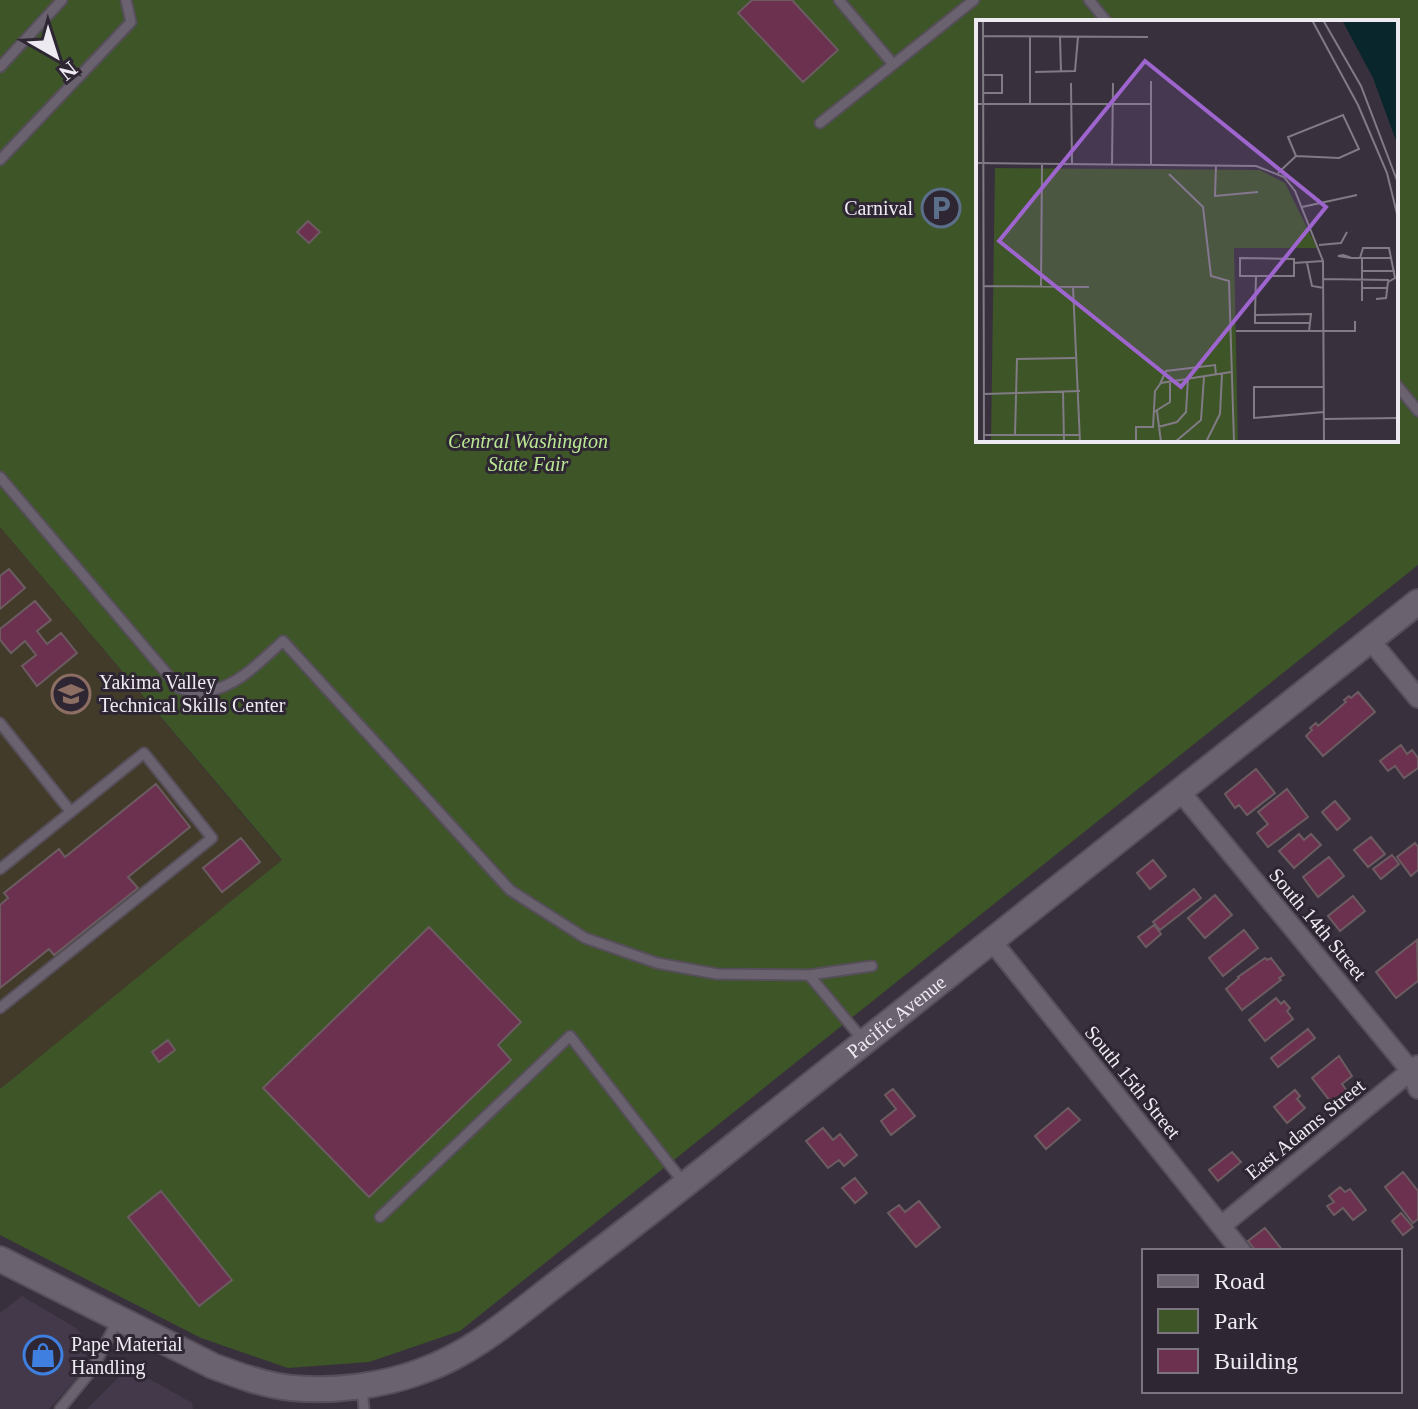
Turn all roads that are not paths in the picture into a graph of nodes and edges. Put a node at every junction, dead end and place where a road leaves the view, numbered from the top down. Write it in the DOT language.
graph roads {
  1 [pos="62,0"];
  2 [pos="126,0"];
  3 [pos="839,0"];
  4 [pos="974,0"];
  5 [pos="1089,0"];
  6 [pos="1105,20"];
  7 [pos="893,64"];
  8 [pos="0,67"];
  9 [pos="820,123"];
  10 [pos="0,160"];
  11 [pos="1398,386"];
  12 [pos="1418,411"];
  13 [pos="0,477"];
  14 [pos="1418,602"];
  15 [pos="1370,640"];
  16 [pos="1418,698"];
  17 [pos="0,723"];
  18 [pos="1179,790"];
  19 [pos="71,812"];
  20 [pos="0,869"];
  21 [pos="991,940"];
  22 [pos="872,966"];
  23 [pos="809,975"];
  24 [pos="0,1008"];
  25 [pos="864,1042"];
  26 [pos="1416,1075"];
  27 [pos="685,1185"];
  28 [pos="380,1217"];
  29 [pos="1221,1226"];
  30 [pos="1239,1249"];
  31 [pos="0,1259"];
  32 [pos="118,1319"];
  33 [pos="359,1394"];
  34 [pos="60,1409"];
  1 -- 8 [label="lane"];
  2 -- 10 [label="lane"];
  3 -- 7 [label="lane"];
  4 -- 7 [label="lane"];
  5 -- 6 [label="lane"];
  7 -- 9 [label="lane"];
  11 -- 12 [label="lane"];
  13 -- 23 [label="lane"];
  14 -- 15 [label="street, Pacific Avenue"];
  15 -- 16 [label="street"];
  15 -- 18 [label="street, Pacific Avenue"];
  17 -- 19 [label="lane"];
  18 -- 21 [label="street, Pacific Avenue"];
  18 -- 26 [label="street, South 14th Street"];
  19 -- 20 [label="lane"];
  19 -- 24 [label="lane"];
  21 -- 25 [label="street, Pacific Avenue"];
  21 -- 29 [label="street, South 15th Street"];
  22 -- 23 [label="lane"];
  23 -- 25 [label="lane"];
  25 -- 27 [label="street, Pacific Avenue"];
  26 -- 29 [label="street, East Adams Street"];
  27 -- 28 [label="lane"];
  27 -- 33 [label="street, Pacific Avenue"];
  29 -- 30 [label="street, South 15th Street"];
  31 -- 32 [label="street, Pacific Avenue"];
  32 -- 33 [label="street, Pacific Avenue"];
  32 -- 34 [label="lane"];
}
